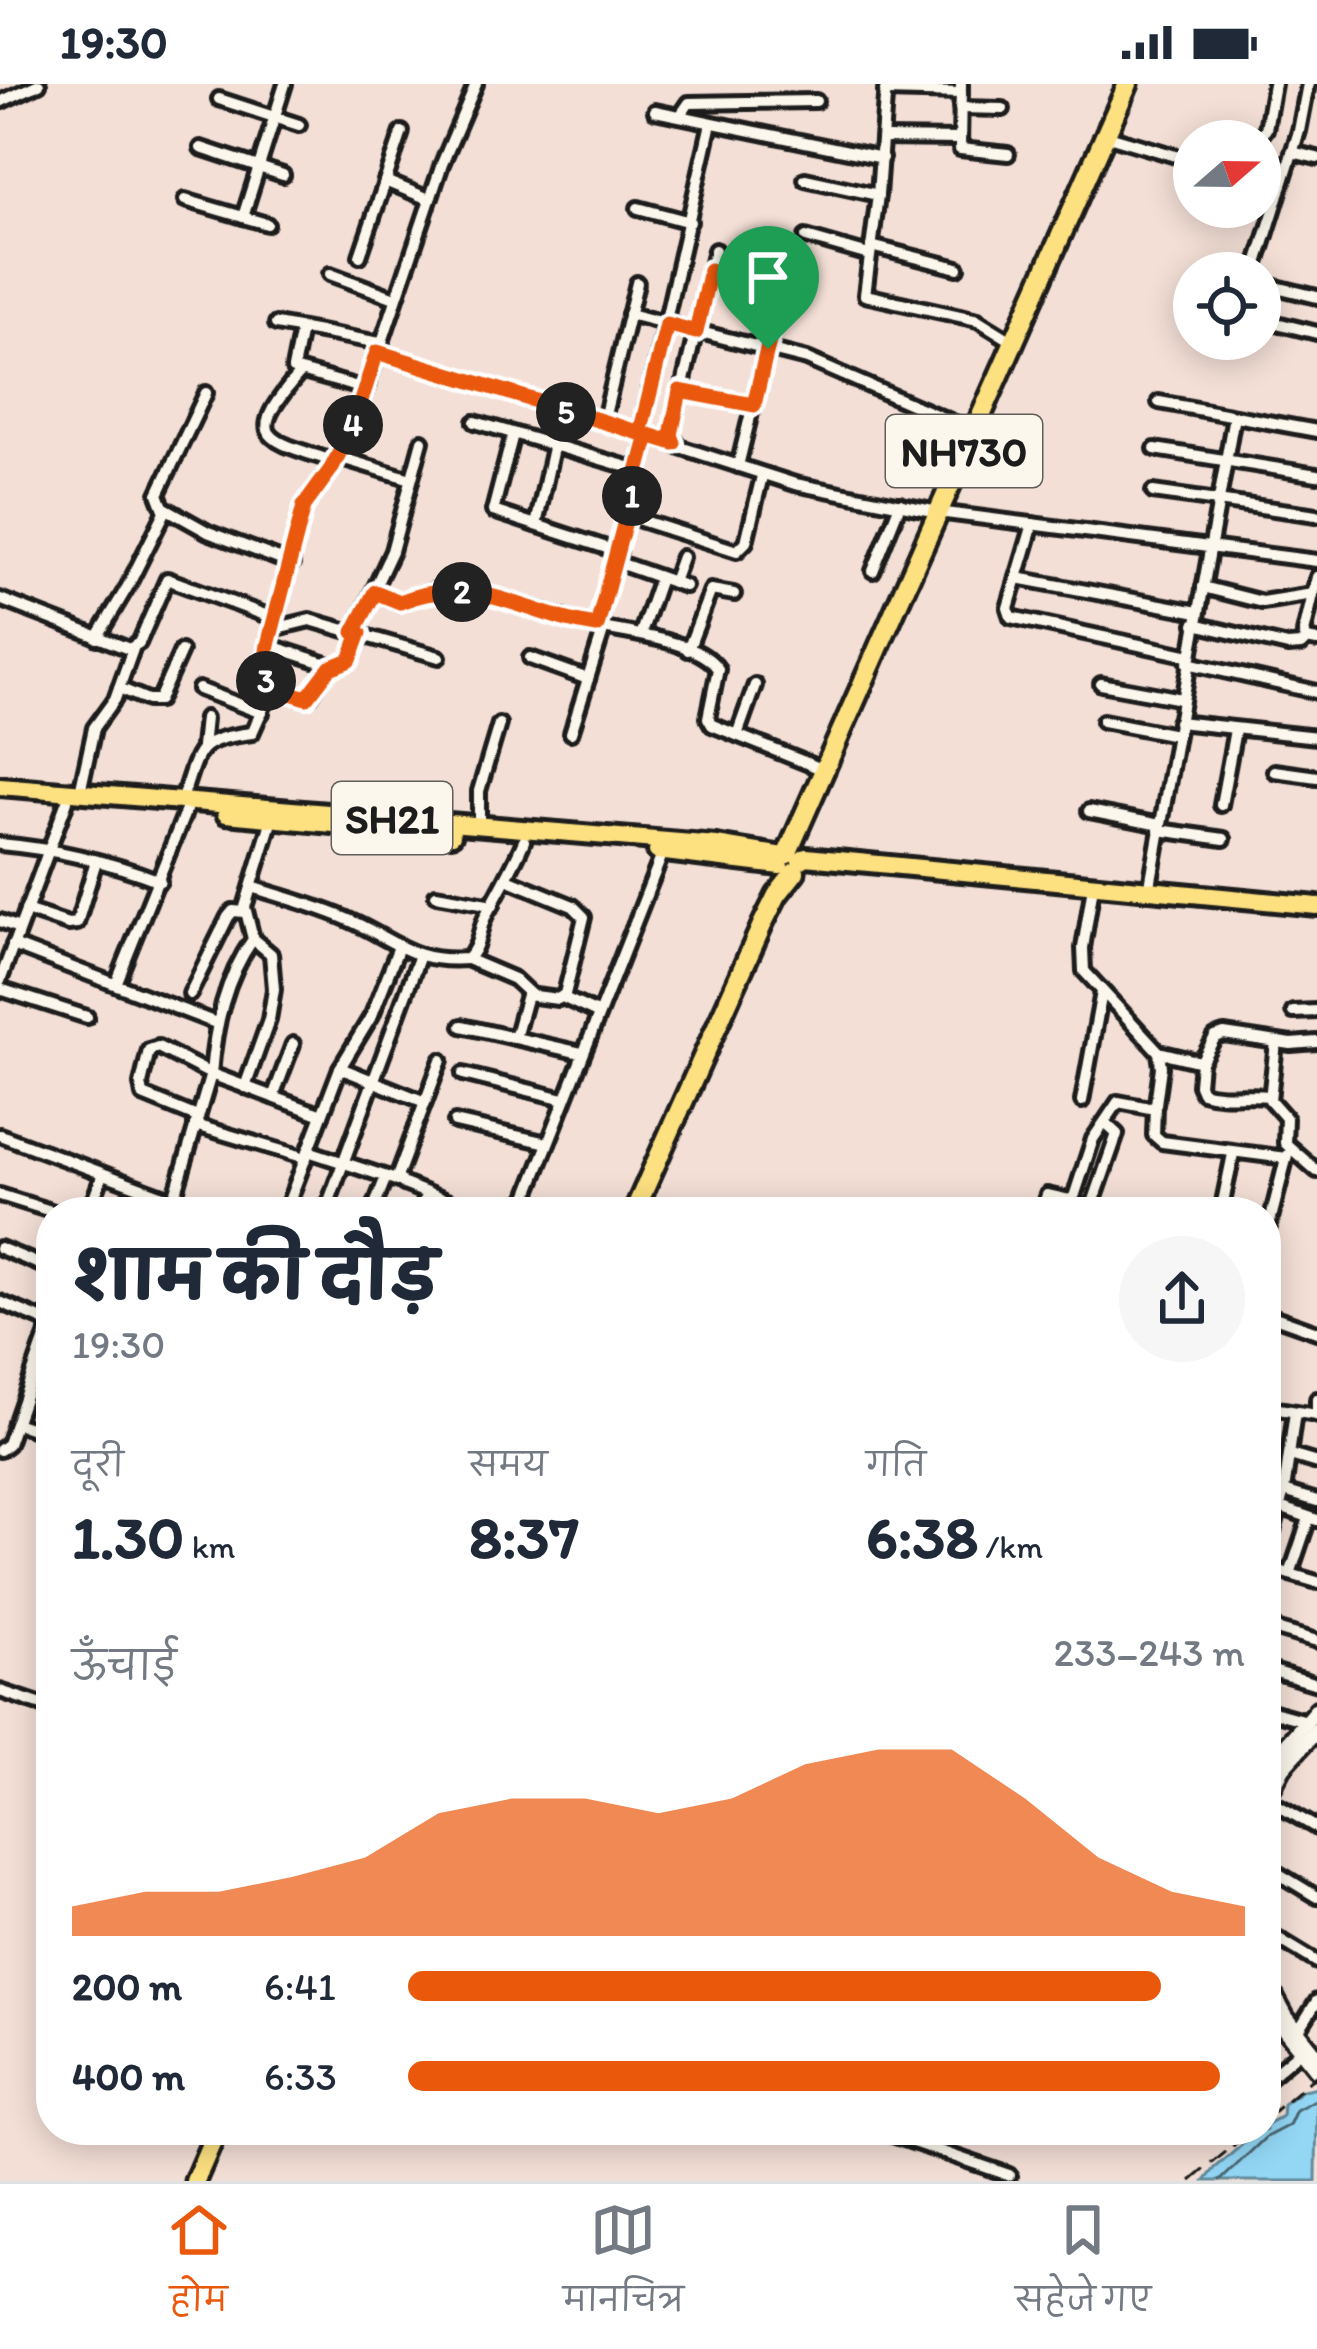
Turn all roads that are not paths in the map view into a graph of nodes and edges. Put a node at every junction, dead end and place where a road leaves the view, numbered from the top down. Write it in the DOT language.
graph roads {
  1 [pos="39,84"];
  2 [pos="285,84"];
  3 [pos="476,84"];
  4 [pos="746,84"];
  5 [pos="1128,84"];
  6 [pos="1274,84"];
  7 [pos="1308,84"];
  8 [pos="886,87"];
  9 [pos="961,88"];
  10 [pos="219,99"];
  11 [pos="746,100"];
  12 [pos="816,100"];
  13 [pos="0,102"];
  14 [pos="960,108"];
  15 [pos="1003,109"];
  16 [pos="655,111"];
  17 [pos="680,116"];
  18 [pos="275,117"];
  19 [pos="1268,120"];
  20 [pos="711,123"];
  21 [pos="298,125"];
  22 [pos="402,132"];
  23 [pos="1105,135"];
  24 [pos="883,138"];
  25 [pos="959,140"];
  26 [pos="201,148"];
  27 [pos="1292,152"];
  28 [pos="1008,154"];
  29 [pos="1173,155"];
  30 [pos="882,158"];
  31 [pos="1317,158"];
  32 [pos="259,167"];
  33 [pos="283,175"];
  34 [pos="805,178"];
  35 [pos="385,181"];
  36 [pos="878,195"];
  37 [pos="429,199"];
  38 [pos="185,200"];
  39 [pos="638,208"];
  40 [pos="243,217"];
  41 [pos="690,222"];
  42 [pos="267,224"];
  43 [pos="806,237"];
  44 [pos="716,250"];
  45 [pos="870,250"];
  46 [pos="1261,252"];
  47 [pos="360,256"];
  48 [pos="958,268"];
  49 [pos="710,270"];
  50 [pos="330,274"];
  51 [pos="1317,278"];
  52 [pos="638,283"];
  53 [pos="1281,288"];
  54 [pos="1315,296"];
  55 [pos="395,298"];
  56 [pos="629,314"];
  57 [pos="276,324"];
  58 [pos="667,324"];
  59 [pos="1281,325"];
  60 [pos="301,329"];
  61 [pos="696,332"];
  62 [pos="1317,334"];
  63 [pos="1012,341"];
  64 [pos="379,347"];
  65 [pos="768,349"];
  66 [pos="301,373"];
  67 [pos="365,389"];
  68 [pos="680,391"];
  69 [pos="206,393"];
  70 [pos="1159,402"];
  71 [pos="754,405"];
  72 [pos="1234,416"];
  73 [pos="476,422"];
  74 [pos="603,423"];
  75 [pos="973,431"];
  76 [pos="1317,431"];
  77 [pos="514,434"];
  78 [pos="644,434"];
  79 [pos="422,441"];
  80 [pos="674,443"];
  81 [pos="553,448"];
  82 [pos="1155,449"];
  83 [pos="336,459"];
  84 [pos="1226,460"];
  85 [pos="738,466"];
  86 [pos="638,470"];
  87 [pos="1317,475"];
  88 [pos="762,476"];
  89 [pos="411,479"];
  90 [pos="1153,492"];
  91 [pos="1219,503"];
  92 [pos="900,504"];
  93 [pos="165,508"];
  94 [pos="938,512"];
  95 [pos="1317,515"];
  96 [pos="628,516"];
  97 [pos="1033,524"];
  98 [pos="536,525"];
  99 [pos="1211,548"];
  100 [pos="617,557"];
  101 [pos="682,557"];
  102 [pos="1317,561"];
  103 [pos="292,564"];
  104 [pos="873,572"];
  105 [pos="1317,577"];
  106 [pos="660,578"];
  107 [pos="1017,578"];
  108 [pos="1203,586"];
  109 [pos="375,592"];
  110 [pos="734,594"];
  111 [pos="1313,594"];
  112 [pos="0,599"];
  113 [pos="1196,618"];
  114 [pos="274,624"];
  115 [pos="600,627"];
  116 [pos="357,633"];
  117 [pos="641,633"];
  118 [pos="97,638"];
  119 [pos="1312,640"];
  120 [pos="268,645"];
  121 [pos="133,649"];
  122 [pos="688,650"];
  123 [pos="181,651"];
  124 [pos="439,657"];
  125 [pos="530,658"];
  126 [pos="1189,660"];
  127 [pos="333,666"];
  128 [pos="588,679"];
  129 [pos="1101,684"];
  130 [pos="268,686"];
  131 [pos="755,686"];
  132 [pos="119,688"];
  133 [pos="199,689"];
  134 [pos="1317,692"];
  135 [pos="1182,699"];
  136 [pos="262,712"];
  137 [pos="205,718"];
  138 [pos="1103,721"];
  139 [pos="499,724"];
  140 [pos="1177,729"];
  141 [pos="1235,730"];
  142 [pos="571,733"];
  143 [pos="736,735"];
  144 [pos="1317,737"];
  145 [pos="202,747"];
  146 [pos="824,770"];
  147 [pos="1274,771"];
  148 [pos="1317,777"];
  149 [pos="0,786"];
  150 [pos="0,796"];
  151 [pos="74,797"];
  152 [pos="184,804"];
  153 [pos="1221,805"];
  154 [pos="1089,811"];
  155 [pos="272,819"];
  156 [pos="479,826"];
  157 [pos="1160,827"];
  158 [pos="1224,838"];
  159 [pos="524,841"];
  160 [pos="0,844"];
  161 [pos="665,846"];
  162 [pos="50,848"];
  163 [pos="96,861"];
  164 [pos="794,863"];
  165 [pos="507,879"];
  166 [pos="160,881"];
  167 [pos="1093,886"];
  168 [pos="252,887"];
  169 [pos="1149,891"];
  170 [pos="436,896"];
  171 [pos="494,904"];
  172 [pos="1317,907"];
  173 [pos="26,910"];
  174 [pos="244,912"];
  175 [pos="0,921"];
  176 [pos="19,928"];
  177 [pos="253,939"];
  178 [pos="13,945"];
  179 [pos="398,949"];
  180 [pos="420,955"];
  181 [pos="466,958"];
  182 [pos="2,966"];
  183 [pos="116,984"];
  184 [pos="0,985"];
  185 [pos="1102,992"];
  186 [pos="190,994"];
  187 [pos="530,994"];
  188 [pos="562,997"];
  189 [pos="1317,1011"];
  190 [pos="597,1012"];
  191 [pos="1293,1012"];
  192 [pos="87,1017"];
  193 [pos="216,1023"];
  194 [pos="462,1026"];
  195 [pos="515,1038"];
  196 [pos="1276,1042"];
  197 [pos="1317,1042"];
  198 [pos="293,1043"];
  199 [pos="1159,1052"];
  200 [pos="581,1053"];
  201 [pos="441,1060"];
  202 [pos="1201,1062"];
  203 [pos="340,1068"];
  204 [pos="211,1074"];
  205 [pos="463,1074"];
  206 [pos="376,1083"];
  207 [pos="245,1087"];
  208 [pos="1269,1096"];
  209 [pos="273,1097"];
  210 [pos="564,1099"];
  211 [pos="1082,1101"];
  212 [pos="425,1102"];
  213 [pos="1155,1106"];
  214 [pos="322,1115"];
  215 [pos="196,1121"];
  216 [pos="455,1122"];
  217 [pos="1105,1123"];
  218 [pos="3,1136"];
  219 [pos="547,1143"];
  220 [pos="1316,1151"];
  221 [pos="1288,1153"];
  222 [pos="0,1154"];
  223 [pos="307,1154"];
  224 [pos="1233,1154"];
  225 [pos="1306,1162"];
  226 [pos="345,1164"];
  227 [pos="1317,1171"];
  228 [pos="103,1174"];
  229 [pos="393,1179"];
  230 [pos="427,1194"];
  231 [pos="0,1195"];
  232 [pos="95,1197"];
  233 [pos="165,1197"];
  234 [pos="168,1197"];
  235 [pos="290,1197"];
  236 [pos="331,1197"];
  237 [pos="382,1197"];
  238 [pos="426,1197"];
  239 [pos="435,1197"];
  240 [pos="527,1197"];
  241 [pos="641,1197"];
  242 [pos="1073,1197"];
  243 [pos="1097,1197"];
  244 [pos="1224,1197"];
  245 [pos="1277,1197"];
  246 [pos="36,1206"];
  247 [pos="0,1248"];
  248 [pos="36,1262"];
  249 [pos="0,1302"];
  250 [pos="1281,1319"];
  251 [pos="36,1321"];
  252 [pos="1317,1331"];
  253 [pos="36,1368"];
  254 [pos="32,1379"];
  255 [pos="36,1380"];
  256 [pos="1317,1399"];
  257 [pos="1281,1410"];
  258 [pos="1295,1412"];
  259 [pos="1316,1415"];
  260 [pos="14,1423"];
  261 [pos="36,1430"];
  262 [pos="0,1450"];
  263 [pos="1290,1454"];
  264 [pos="1317,1463"];
  265 [pos="1284,1491"];
  266 [pos="1281,1502"];
  267 [pos="1317,1502"];
  268 [pos="1281,1506"];
  269 [pos="1313,1519"];
  270 [pos="1281,1571"];
  271 [pos="1290,1574"];
  272 [pos="1317,1582"];
  273 [pos="1281,1631"];
  274 [pos="1317,1642"];
  275 [pos="1281,1673"];
  276 [pos="1317,1684"];
  277 [pos="0,1691"];
  278 [pos="36,1703"];
  279 [pos="1317,1709"];
  280 [pos="1281,1715"];
  281 [pos="1311,1726"];
  282 [pos="1281,1750"];
  283 [pos="1281,1772"];
  284 [pos="1281,1808"];
  285 [pos="1317,1828"];
  286 [pos="1281,1875"];
  287 [pos="1317,1897"];
  288 [pos="1281,1940"];
  289 [pos="1317,1962"];
  290 [pos="1317,2001"];
  291 [pos="1281,2006"];
  292 [pos="1281,2026"];
  293 [pos="1297,2033"];
  294 [pos="1300,2051"];
  295 [pos="1317,2056"];
  296 [pos="1281,2067"];
  297 [pos="1317,2070"];
  298 [pos="210,2145"];
  299 [pos="934,2145"];
  300 [pos="1009,2175"];
  301 [pos="194,2181"];
  1 -- 13 [label="street"];
  2 -- 18 [label="street"];
  3 -- 37 [label="street"];
  4 -- 11 [label="street"];
  5 -- 23 [label="highway, NH730"];
  6 -- 19 [label="street"];
  7 -- 27 [label="street"];
  8 -- 9 [label="street"];
  8 -- 24 [label="street"];
  9 -- 14 [label="street"];
  10 -- 18 [label="street"];
  11 -- 12 [label="street"];
  11 -- 17 [label="street"];
  14 -- 15 [label="street"];
  14 -- 25 [label="street"];
  16 -- 17 [label="street"];
  17 -- 20 [label="street"];
  18 -- 21 [label="street"];
  18 -- 32 [label="street"];
  20 -- 30 [label="street"];
  20 -- 41 [label="street"];
  22 -- 35 [label="street"];
  23 -- 29 [label="street"];
  23 -- 63 [label="highway, NH730"];
  24 -- 25 [label="street"];
  24 -- 30 [label="street"];
  25 -- 28 [label="street"];
  26 -- 32 [label="street"];
  27 -- 31 [label="street"];
  27 -- 46 [label="street"];
  30 -- 36 [label="street"];
  32 -- 33 [label="street"];
  32 -- 40 [label="street"];
  34 -- 36 [label="street"];
  35 -- 37 [label="street"];
  35 -- 47 [label="street"];
  36 -- 45 [label="street"];
  37 -- 55 [label="street"];
  38 -- 40 [label="street"];
  39 -- 41 [label="street"];
  40 -- 42 [label="street"];
  41 -- 58 [label="street"];
  43 -- 45 [label="street"];
  44 -- 49 [label="street"];
  45 -- 48 [label="street"];
  45 -- 63 [label="street"];
  49 -- 61 [label="street"];
  49 -- 65 [label="street"];
  50 -- 55 [label="street"];
  51 -- 54 [label="street"];
  52 -- 56 [label="street"];
  53 -- 54 [label="street"];
  55 -- 64 [label="street"];
  56 -- 58 [label="street"];
  56 -- 74 [label="street"];
  57 -- 60 [label="street"];
  58 -- 61 [label="street"];
  58 -- 78 [label="street"];
  59 -- 62 [label="street"];
  60 -- 64 [label="street"];
  60 -- 66 [label="street"];
  61 -- 65 [label="street"];
  61 -- 68 [label="street"];
  63 -- 75 [label="highway, NH730"];
  64 -- 67 [label="street"];
  64 -- 74 [label="street"];
  65 -- 71 [label="street"];
  65 -- 75 [label="street"];
  66 -- 67 [label="street"];
  66 -- 83 [label="street"];
  67 -- 83 [label="street"];
  68 -- 71 [label="street"];
  68 -- 80 [label="street"];
  69 -- 93 [label="street"];
  70 -- 72 [label="street"];
  71 -- 85 [label="street"];
  72 -- 76 [label="street"];
  72 -- 84 [label="street"];
  73 -- 77 [label="street"];
  74 -- 78 [label="street"];
  75 -- 94 [label="highway, NH730"];
  77 -- 81 [label="street"];
  77 -- 98 [label="street"];
  78 -- 80 [label="street"];
  78 -- 86 [label="street"];
  79 -- 89 [label="street"];
  80 -- 85 [label="street"];
  81 -- 86 [label="street"];
  81 -- 98 [label="street"];
  82 -- 84 [label="street"];
  83 -- 89 [label="street"];
  83 -- 103 [label="street"];
  84 -- 87 [label="street"];
  84 -- 91 [label="street"];
  85 -- 88 [label="street"];
  86 -- 96 [label="street"];
  88 -- 92 [label="street"];
  88 -- 96 [label="street"];
  89 -- 109 [label="street"];
  90 -- 91 [label="street"];
  91 -- 95 [label="street"];
  91 -- 99 [label="street"];
  92 -- 94 [label="street"];
  92 -- 104 [label="street"];
  93 -- 103 [label="street"];
  93 -- 118 [label="street"];
  94 -- 97 [label="street"];
  94 -- 146 [label="highway, NH730"];
  96 -- 100 [label="street"];
  97 -- 99 [label="street"];
  97 -- 107 [label="street"];
  98 -- 100 [label="street"];
  99 -- 102 [label="street"];
  99 -- 108 [label="street"];
  100 -- 106 [label="street"];
  100 -- 115 [label="street"];
  101 -- 106 [label="street"];
  103 -- 114 [label="street"];
  105 -- 111 [label="street"];
  106 -- 117 [label="street"];
  107 -- 113 [label="street"];
  107 -- 126 [label="street"];
  108 -- 111 [label="street"];
  108 -- 113 [label="street"];
  109 -- 115 [label="street"];
  109 -- 116 [label="street"];
  110 -- 122 [label="street"];
  111 -- 119 [label="street"];
  112 -- 118 [label="street"];
  113 -- 119 [label="street"];
  113 -- 126 [label="street"];
  114 -- 116 [label="street"];
  114 -- 120 [label="street"];
  114 -- 121 [label="street"];
  115 -- 117 [label="street"];
  115 -- 128 [label="street"];
  116 -- 124 [label="street"];
  116 -- 127 [label="street"];
  117 -- 122 [label="street"];
  118 -- 121 [label="street"];
  120 -- 127 [label="street"];
  120 -- 130 [label="street"];
  121 -- 132 [label="street"];
  122 -- 143 [label="street"];
  123 -- 132 [label="street"];
  125 -- 128 [label="street"];
  126 -- 134 [label="street"];
  126 -- 135 [label="street"];
  127 -- 130 [label="street"];
  128 -- 142 [label="street"];
  129 -- 135 [label="street"];
  130 -- 136 [label="street"];
  131 -- 143 [label="street"];
  132 -- 151 [label="street"];
  133 -- 136 [label="street"];
  135 -- 140 [label="street"];
  136 -- 145 [label="street"];
  137 -- 145 [label="street"];
  138 -- 140 [label="street"];
  139 -- 156 [label="street"];
  140 -- 141 [label="street"];
  140 -- 157 [label="street"];
  141 -- 144 [label="street"];
  141 -- 153 [label="street"];
  143 -- 146 [label="street"];
  145 -- 152 [label="street"];
  146 -- 164 [label="highway, NH730"];
  147 -- 148 [label="street"];
  149 -- 151 [label="main road, SH21"];
  150 -- 151 [label="main road, SH21"];
  151 -- 152 [label="main road, SH21"];
  151 -- 162 [label="street"];
  152 -- 155 [label="main road, SH21"];
  152 -- 156 [label="main road, SH21"];
  152 -- 166 [label="street"];
  154 -- 157 [label="street"];
  155 -- 159 [label="main road, SH21"];
  155 -- 168 [label="street"];
  156 -- 161 [label="main road, SH21"];
  157 -- 158 [label="street"];
  157 -- 169 [label="street"];
  159 -- 161 [label="main road, SH21"];
  159 -- 165 [label="street"];
  160 -- 162 [label="street"];
  161 -- 164 [label="main road, SH21"];
  161 -- 190 [label="street"];
  162 -- 163 [label="street"];
  162 -- 173 [label="street"];
  163 -- 166 [label="street"];
  163 -- 173 [label="street"];
  164 -- 167 [label="main road, SH21"];
  164 -- 241 [label="highway, NH730"];
  165 -- 171 [label="street"];
  165 -- 188 [label="street"];
  166 -- 183 [label="street"];
  167 -- 169 [label="main road, SH21"];
  167 -- 185 [label="street"];
  168 -- 174 [label="street"];
  168 -- 179 [label="street"];
  169 -- 172 [label="main road, SH21"];
  170 -- 171 [label="street"];
  171 -- 181 [label="street"];
  173 -- 176 [label="street"];
  174 -- 177 [label="street"];
  174 -- 186 [label="street"];
  175 -- 176 [label="street"];
  176 -- 178 [label="street"];
  177 -- 193 [label="street"];
  177 -- 207 [label="street"];
  178 -- 182 [label="street"];
  178 -- 183 [label="street"];
  179 -- 180 [label="street"];
  179 -- 203 [label="street"];
  180 -- 181 [label="street"];
  180 -- 206 [label="street"];
  181 -- 187 [label="street"];
  182 -- 184 [label="street"];
  183 -- 193 [label="street"];
  184 -- 192 [label="street"];
  185 -- 199 [label="street"];
  185 -- 211 [label="street"];
  187 -- 188 [label="street"];
  187 -- 195 [label="street"];
  188 -- 190 [label="street"];
  189 -- 191 [label="street"];
  190 -- 200 [label="street"];
  193 -- 204 [label="street"];
  194 -- 195 [label="street"];
  195 -- 200 [label="street"];
  196 -- 197 [label="street"];
  196 -- 202 [label="street"];
  196 -- 208 [label="street"];
  198 -- 209 [label="street"];
  199 -- 202 [label="street"];
  199 -- 213 [label="street"];
  200 -- 210 [label="street"];
  201 -- 212 [label="street"];
  202 -- 208 [label="street"];
  203 -- 206 [label="street"];
  203 -- 214 [label="street"];
  204 -- 207 [label="street"];
  204 -- 215 [label="street"];
  204 -- 215 [label="street"];
  205 -- 210 [label="street"];
  206 -- 212 [label="street"];
  206 -- 226 [label="street"];
  207 -- 209 [label="street"];
  208 -- 221 [label="street"];
  209 -- 214 [label="street"];
  210 -- 219 [label="street"];
  212 -- 229 [label="street"];
  213 -- 217 [label="street"];
  213 -- 224 [label="street"];
  214 -- 223 [label="street"];
  215 -- 223 [label="street"];
  215 -- 234 [label="street"];
  216 -- 219 [label="street"];
  217 -- 242 [label="street"];
  217 -- 243 [label="street"];
  218 -- 222 [label="street"];
  218 -- 228 [label="street"];
  219 -- 240 [label="street"];
  220 -- 225 [label="street"];
  221 -- 224 [label="street"];
  221 -- 225 [label="street"];
  221 -- 245 [label="street"];
  223 -- 226 [label="street"];
  223 -- 235 [label="street"];
  224 -- 244 [label="street"];
  225 -- 227 [label="street"];
  226 -- 229 [label="street"];
  226 -- 236 [label="street"];
  228 -- 232 [label="street"];
  228 -- 233 [label="street"];
  229 -- 230 [label="street"];
  229 -- 237 [label="street"];
  230 -- 238 [label="street"];
  230 -- 239 [label="street"];
  231 -- 246 [label="street"];
  247 -- 248 [label="street"];
  249 -- 251 [label="street"];
  250 -- 252 [label="street"];
  253 -- 254 [label="street"];
  254 -- 255 [label="street"];
  254 -- 260 [label="street"];
  256 -- 259 [label="street"];
  257 -- 258 [label="street"];
  258 -- 259 [label="street"];
  258 -- 263 [label="street"];
  260 -- 261 [label="street"];
  260 -- 262 [label="street"];
  263 -- 264 [label="street"];
  263 -- 265 [label="street"];
  265 -- 266 [label="street"];
  265 -- 267 [label="street"];
  268 -- 269 [label="street"];
  269 -- 271 [label="street"];
  270 -- 271 [label="street"];
  271 -- 272 [label="street"];
  273 -- 274 [label="street"];
  275 -- 276 [label="street"];
  277 -- 278 [label="street"];
  279 -- 281 [label="street"];
  280 -- 281 [label="street"];
  281 -- 282 [label="street"];
  281 -- 283 [label="street"];
  284 -- 285 [label="street"];
  286 -- 287 [label="street"];
  288 -- 289 [label="street"];
  290 -- 293 [label="street"];
  291 -- 293 [label="street"];
  292 -- 294 [label="street"];
  293 -- 295 [label="street"];
  294 -- 296 [label="street"];
  294 -- 297 [label="street"];
  298 -- 301 [label="highway"];
  299 -- 300 [label="street"];
}
